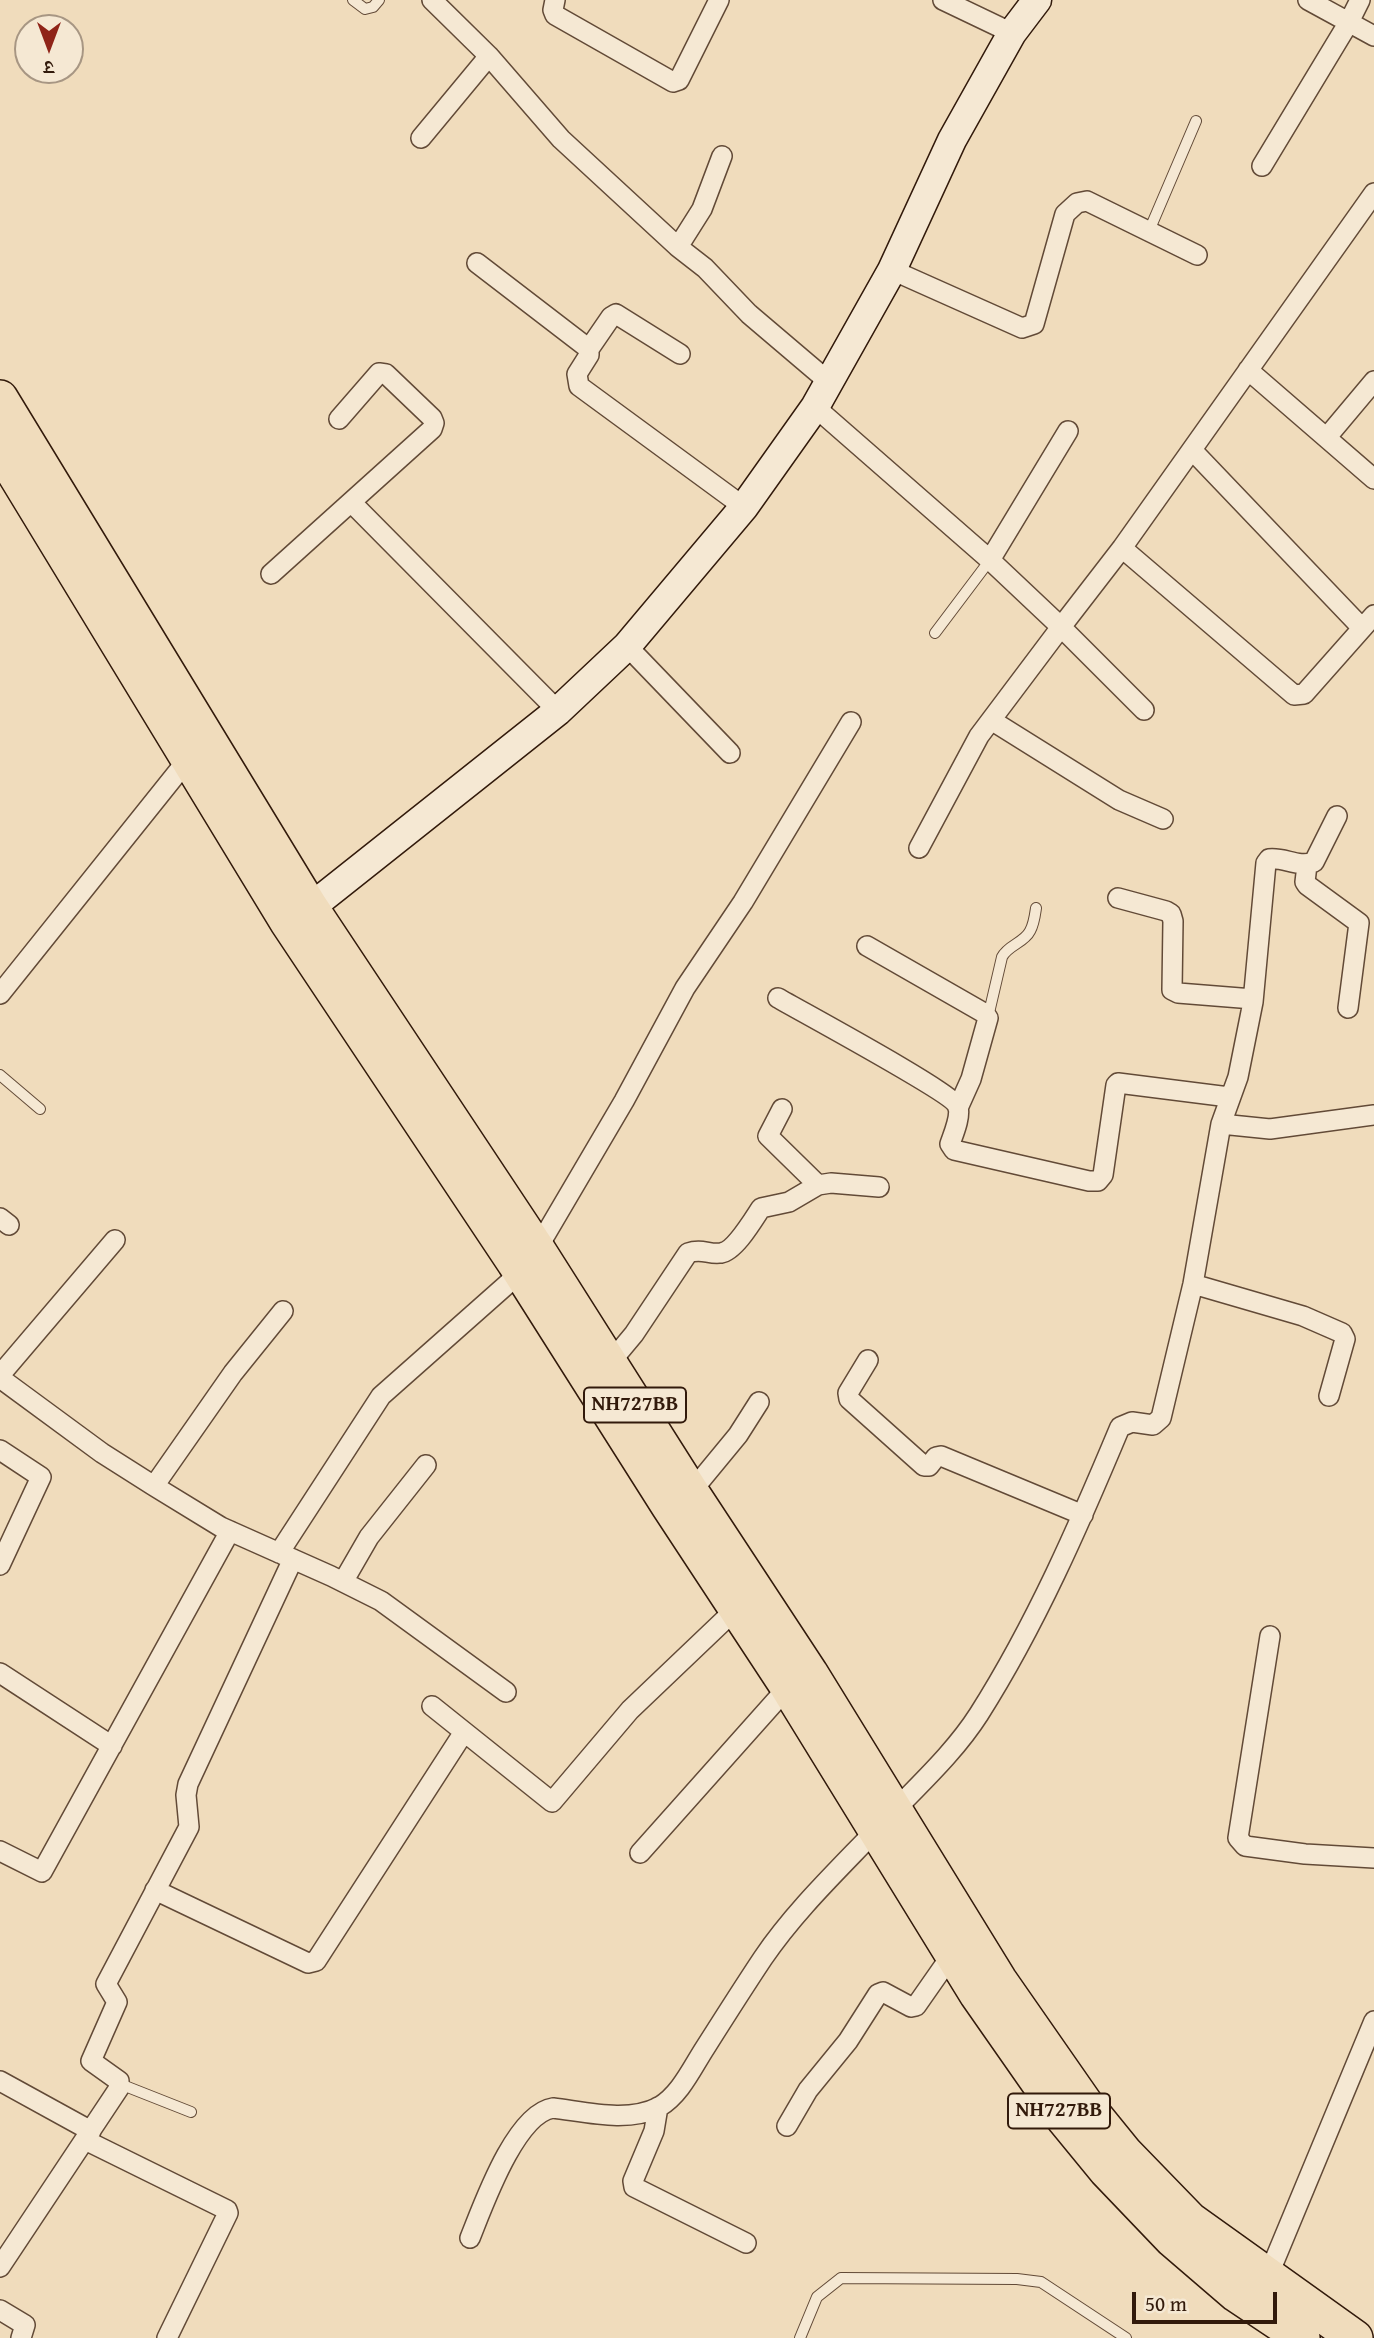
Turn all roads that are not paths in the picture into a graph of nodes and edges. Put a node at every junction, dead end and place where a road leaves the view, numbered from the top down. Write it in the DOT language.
graph roads {
  1 [pos="353,0"];
  2 [pos="379,0"];
  3 [pos="432,0"];
  4 [pos="555,0"];
  5 [pos="719,0"];
  6 [pos="943,0"];
  7 [pos="1037,0"];
  8 [pos="1308,0"];
  9 [pos="1360,0"];
  10 [pos="1349,22"];
  11 [pos="1012,33"];
  12 [pos="1374,36"];
  13 [pos="489,56"];
  14 [pos="1196,121"];
  15 [pos="421,138"];
  16 [pos="722,156"];
  17 [pos="1262,166"];
  18 [pos="1374,193"];
  19 [pos="1149,231"];
  20 [pos="678,247"];
  21 [pos="1198,255"];
  22 [pos="477,263"];
  23 [pos="892,270"];
  24 [pos="589,349"];
  25 [pos="680,354"];
  26 [pos="1248,370"];
  27 [pos="1374,381"];
  28 [pos="829,382"];
  29 [pos="0,398"];
  30 [pos="815,407"];
  31 [pos="339,419"];
  32 [pos="1068,431"];
  33 [pos="1327,437"];
  34 [pos="1192,450"];
  35 [pos="3,462"];
  36 [pos="1374,479"];
  37 [pos="352,503"];
  38 [pos="744,508"];
  39 [pos="1122,548"];
  40 [pos="990,560"];
  41 [pos="271,574"];
  42 [pos="1368,621"];
  43 [pos="1061,627"];
  44 [pos="935,633"];
  45 [pos="627,646"];
  46 [pos="1144,710"];
  47 [pos="558,711"];
  48 [pos="991,720"];
  49 [pos="851,722"];
  50 [pos="730,753"];
  51 [pos="189,758"];
  52 [pos="1338,816"];
  53 [pos="1163,819"];
  54 [pos="919,848"];
  55 [pos="1307,865"];
  56 [pos="1118,898"];
  57 [pos="1037,908"];
  58 [pos="300,916"];
  59 [pos="867,946"];
  60 [pos="0,994"];
  61 [pos="778,998"];
  62 [pos="1253,999"];
  63 [pos="1348,1008"];
  64 [pos="988,1018"];
  65 [pos="0,1075"];
  66 [pos="1229,1097"];
  67 [pos="958,1108"];
  68 [pos="40,1109"];
  69 [pos="782,1109"];
  70 [pos="1374,1115"];
  71 [pos="1221,1124"];
  72 [pos="818,1185"];
  73 [pos="879,1187"];
  74 [pos="115,1240"];
  75 [pos="529,1261"];
  76 [pos="1193,1284"];
  77 [pos="283,1311"];
  78 [pos="868,1360"];
  79 [pos="609,1364"];
  80 [pos="0,1377"];
  81 [pos="1329,1396"];
  82 [pos="759,1402"];
  83 [pos="0,1450"];
  84 [pos="426,1465"];
  85 [pos="154,1486"];
  86 [pos="691,1492"];
  87 [pos="1083,1515"];
  88 [pos="230,1531"];
  89 [pos="286,1556"];
  90 [pos="0,1565"];
  91 [pos="343,1582"];
  92 [pos="737,1608"];
  93 [pos="1270,1636"];
  94 [pos="0,1674"];
  95 [pos="788,1687"];
  96 [pos="506,1692"];
  97 [pos="432,1706"];
  98 [pos="464,1732"];
  99 [pos="112,1746"];
  100 [pos="886,1820"];
  101 [pos="0,1851"];
  102 [pos="640,1853"];
  103 [pos="1374,1858"];
  104 [pos="155,1890"];
  105 [pos="953,1953"];
  106 [pos="1374,2021"];
  107 [pos="0,2081"];
  108 [pos="120,2084"];
  109 [pos="658,2107"];
  110 [pos="191,2112"];
  111 [pos="787,2126"];
  112 [pos="88,2135"];
  113 [pos="470,2238"];
  114 [pos="746,2243"];
  115 [pos="1,2262"];
  116 [pos="1268,2276"];
  117 [pos="0,2310"];
  118 [pos="21,2338"];
  119 [pos="167,2338"];
  120 [pos="800,2338"];
  121 [pos="1126,2338"];
  122 [pos="1302,2338"];
  123 [pos="1354,2338"];
  1 -- 2 [label="lane"];
  3 -- 13 [label="street"];
  4 -- 5 [label="street"];
  6 -- 11 [label="street"];
  7 -- 11 [label="street"];
  8 -- 10 [label="street"];
  9 -- 10 [label="street"];
  10 -- 12 [label="street"];
  10 -- 17 [label="street"];
  11 -- 23 [label="street"];
  13 -- 15 [label="street"];
  13 -- 20 [label="street"];
  14 -- 19 [label="lane"];
  16 -- 20 [label="street"];
  18 -- 26 [label="street"];
  19 -- 21 [label="street"];
  19 -- 23 [label="street"];
  20 -- 28 [label="street"];
  22 -- 24 [label="street"];
  23 -- 28 [label="street"];
  24 -- 25 [label="street"];
  24 -- 38 [label="street"];
  26 -- 33 [label="street"];
  26 -- 34 [label="street"];
  27 -- 33 [label="street"];
  28 -- 30 [label="street"];
  29 -- 58 [label="highway, NH727BB"];
  30 -- 38 [label="street"];
  30 -- 40 [label="street"];
  31 -- 37 [label="street"];
  32 -- 40 [label="street"];
  33 -- 36 [label="street"];
  34 -- 39 [label="street"];
  34 -- 42 [label="street"];
  35 -- 51 [label="highway, NH727BB"];
  37 -- 41 [label="street"];
  37 -- 47 [label="street"];
  38 -- 45 [label="street"];
  39 -- 42 [label="street"];
  39 -- 43 [label="street"];
  40 -- 43 [label="street"];
  40 -- 44 [label="lane"];
  43 -- 46 [label="street"];
  43 -- 48 [label="street"];
  45 -- 47 [label="street"];
  45 -- 50 [label="street"];
  47 -- 58 [label="street"];
  48 -- 53 [label="street"];
  48 -- 54 [label="street"];
  49 -- 75 [label="street"];
  51 -- 58 [label="highway, NH727BB"];
  51 -- 60 [label="street"];
  52 -- 55 [label="street"];
  55 -- 62 [label="street"];
  55 -- 63 [label="street"];
  56 -- 62 [label="street"];
  57 -- 64 [label="lane"];
  58 -- 75 [label="highway, NH727BB"];
  59 -- 64 [label="street"];
  61 -- 67 [label="street"];
  62 -- 66 [label="street"];
  64 -- 67 [label="street"];
  65 -- 68 [label="lane"];
  66 -- 67 [label="street"];
  66 -- 71 [label="street"];
  69 -- 72 [label="street"];
  70 -- 71 [label="street"];
  71 -- 76 [label="street"];
  72 -- 73 [label="street"];
  72 -- 79 [label="street"];
  74 -- 80 [label="street"];
  75 -- 79 [label="highway, NH727BB"];
  75 -- 89 [label="street"];
  75 -- 92 [label="highway, NH727BB"];
  76 -- 81 [label="street"];
  76 -- 87 [label="street"];
  77 -- 85 [label="street"];
  78 -- 87 [label="street"];
  79 -- 86 [label="highway, NH727BB"];
  80 -- 85 [label="street"];
  82 -- 86 [label="street"];
  83 -- 90 [label="street"];
  84 -- 91 [label="street"];
  85 -- 88 [label="street"];
  86 -- 100 [label="highway, NH727BB"];
  87 -- 100 [label="street"];
  88 -- 89 [label="street"];
  88 -- 99 [label="street"];
  89 -- 91 [label="street"];
  89 -- 104 [label="street"];
  91 -- 96 [label="street"];
  92 -- 95 [label="highway, NH727BB"];
  92 -- 98 [label="street"];
  93 -- 103 [label="street"];
  94 -- 99 [label="street"];
  95 -- 100 [label="highway, NH727BB"];
  95 -- 102 [label="street"];
  97 -- 98 [label="street"];
  98 -- 104 [label="street"];
  99 -- 101 [label="street"];
  100 -- 105 [label="highway, NH727BB"];
  100 -- 109 [label="street"];
  100 -- 116 [label="highway, NH727BB"];
  104 -- 108 [label="street"];
  105 -- 111 [label="street"];
  105 -- 122 [label="highway, NH727BB"];
  106 -- 116 [label="street"];
  107 -- 112 [label="street"];
  108 -- 110 [label="lane"];
  108 -- 112 [label="street"];
  109 -- 113 [label="street"];
  109 -- 114 [label="street"];
  112 -- 115 [label="street"];
  112 -- 119 [label="street"];
  116 -- 123 [label="highway, NH727BB"];
  117 -- 118 [label="street"];
  120 -- 121 [label="lane"];
}
